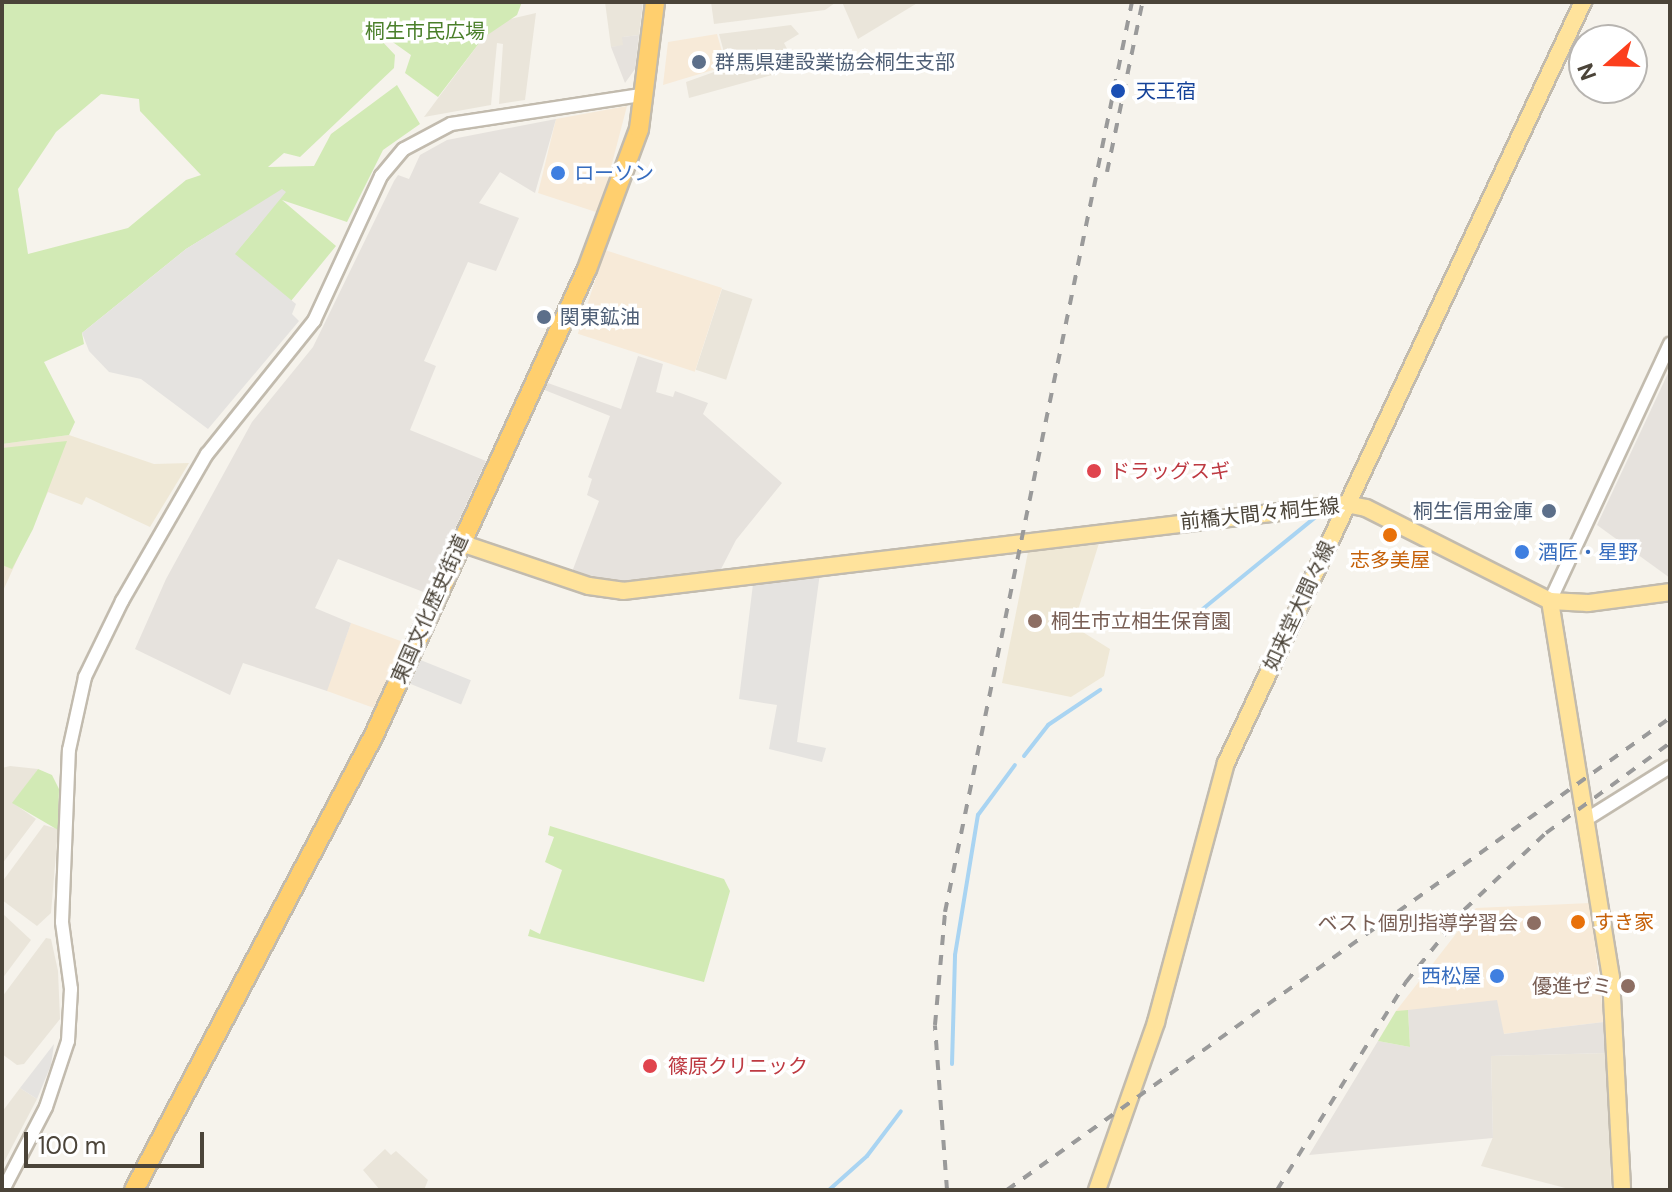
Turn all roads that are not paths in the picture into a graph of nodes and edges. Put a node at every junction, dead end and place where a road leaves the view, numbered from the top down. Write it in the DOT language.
graph roads {
  1 [pos="655,2"];
  2 [pos="1583,2"];
  3 [pos="646,94"];
  4 [pos="1670,344"];
  5 [pos="1346,504"];
  6 [pos="461,543"];
  7 [pos="1670,592"];
  8 [pos="1550,601"];
  9 [pos="1670,767"];
  10 [pos="1587,819"];
  11 [pos="3,1190"];
  12 [pos="134,1190"];
  13 [pos="1097,1190"];
  14 [pos="1622,1190"];
  1 -- 3 [label="highway, 東国文化歴史街道"];
  2 -- 5 [label="main road, 如来堂大間々線"];
  3 -- 6 [label="highway, 東国文化歴史街道"];
  3 -- 11 [label="street"];
  4 -- 8 [label="street"];
  5 -- 6 [label="main road, 前橋大間々桐生線"];
  5 -- 8 [label="main road, 前橋大間々桐生線"];
  5 -- 13 [label="main road, 如来堂大間々線"];
  6 -- 12 [label="highway, 東国文化歴史街道"];
  7 -- 8 [label="main road"];
  8 -- 10 [label="main road"];
  9 -- 10 [label="street"];
  10 -- 14 [label="main road"];
}
